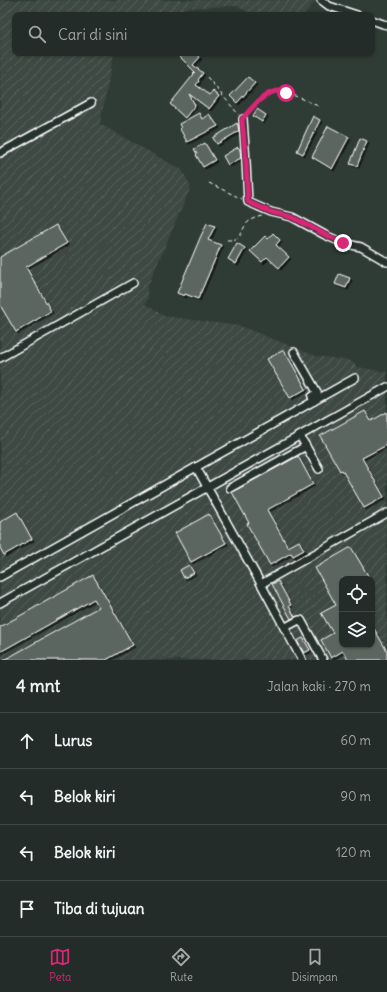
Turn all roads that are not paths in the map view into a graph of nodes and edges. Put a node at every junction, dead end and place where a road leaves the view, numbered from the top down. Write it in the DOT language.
graph roads {
  1 [pos="321,0"];
  2 [pos="348,12"];
  3 [pos="375,21"];
  4 [pos="387,24"];
  5 [pos="91,103"];
  6 [pos="242,119"];
  7 [pos="0,153"];
  8 [pos="387,262"];
  9 [pos="133,283"];
  10 [pos="294,352"];
  11 [pos="0,358"];
  12 [pos="355,378"];
  13 [pos="387,387"];
  14 [pos="314,401"];
  15 [pos="300,436"];
  16 [pos="306,446"];
  17 [pos="196,467"];
  18 [pos="319,469"];
  19 [pos="208,487"];
  20 [pos="230,488"];
  21 [pos="387,513"];
  22 [pos="0,577"];
  23 [pos="261,584"];
  24 [pos="0,604"];
  25 [pos="284,628"];
  26 [pos="302,660"];
  27 [pos="323,660"];
  1 -- 2 [label="street"];
  3 -- 4 [label="street"];
  5 -- 7 [label="street"];
  6 -- 8 [label="street"];
  9 -- 11 [label="street"];
  10 -- 14 [label="street"];
  12 -- 14 [label="street"];
  13 -- 15 [label="street"];
  14 -- 17 [label="street"];
  15 -- 16 [label="street"];
  15 -- 19 [label="street"];
  16 -- 18 [label="street"];
  16 -- 20 [label="street"];
  17 -- 19 [label="street"];
  17 -- 22 [label="street"];
  19 -- 23 [label="street"];
  19 -- 24 [label="street"];
  21 -- 23 [label="street"];
  23 -- 25 [label="street"];
  25 -- 26 [label="street"];
  25 -- 27 [label="street"];
}
